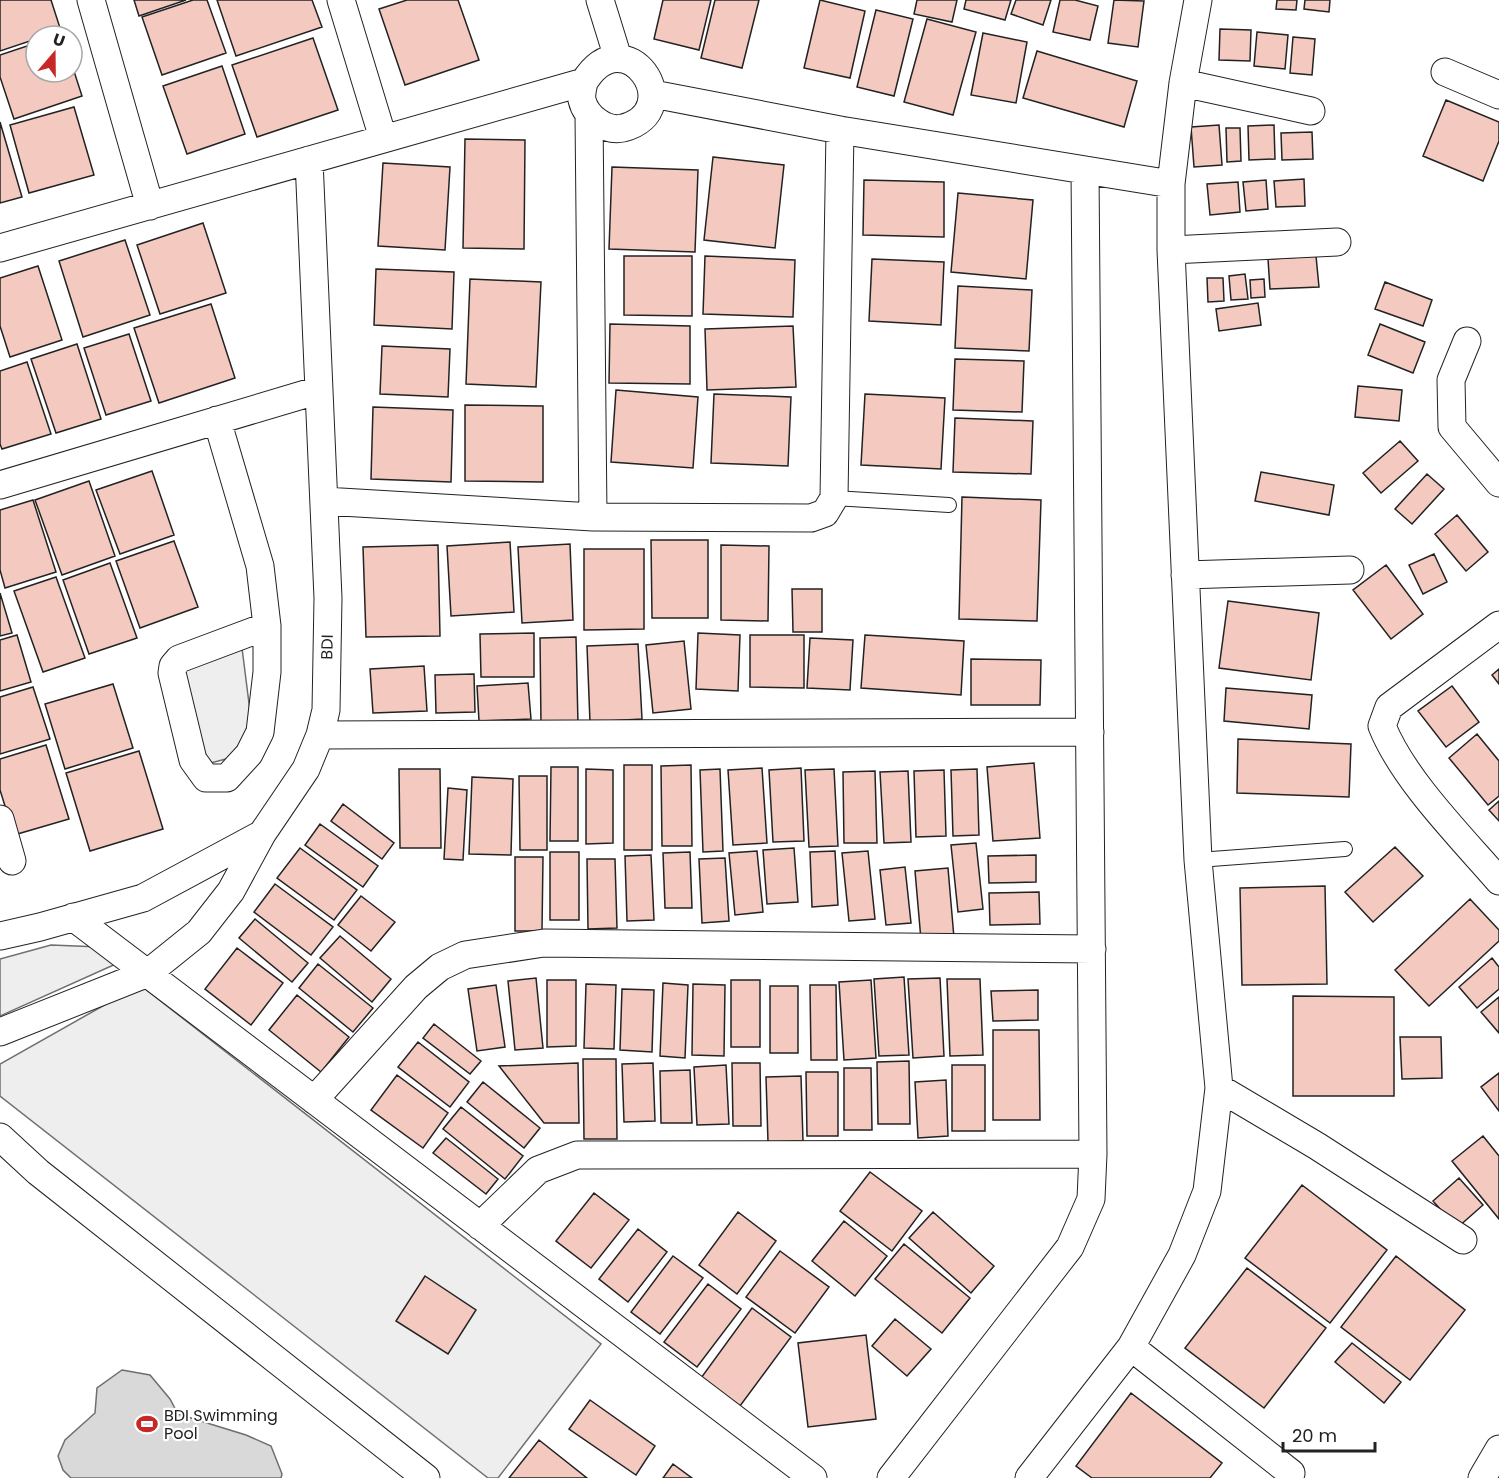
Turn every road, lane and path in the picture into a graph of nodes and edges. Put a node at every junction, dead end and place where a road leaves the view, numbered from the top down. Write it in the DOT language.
graph roads {
  1 [pos="92,0"];
  2 [pos="341,0"];
  3 [pos="600,0"];
  4 [pos="1198,0"];
  5 [pos="618,58"];
  6 [pos="1445,72"];
  7 [pos="584,82"];
  8 [pos="1183,83"];
  9 [pos="653,94"];
  10 [pos="1499,95"];
  11 [pos="1311,111"];
  12 [pos="589,115"];
  13 [pos="840,130"];
  14 [pos="383,138"];
  15 [pos="309,160"];
  16 [pos="1085,170"];
  17 [pos="1171,184"];
  18 [pos="150,206"];
  19 [pos="1337,242"];
  20 [pos="0,248"];
  21 [pos="1171,250"];
  22 [pos="1467,341"];
  23 [pos="319,390"];
  24 [pos="217,420"];
  25 [pos="1499,483"];
  26 [pos="0,485"];
  27 [pos="834,498"];
  28 [pos="324,501"];
  29 [pos="949,505"];
  30 [pos="593,517"];
  31 [pos="1350,570"];
  32 [pos="1185,574"];
  33 [pos="1499,625"];
  34 [pos="267,626"];
  35 [pos="1090,732"];
  36 [pos="320,735"];
  37 [pos="0,819"];
  38 [pos="262,834"];
  39 [pos="1345,849"];
  40 [pos="1198,860"];
  41 [pos="12,861"];
  42 [pos="1499,881"];
  43 [pos="73,917"];
  44 [pos="0,936"];
  45 [pos="1092,949"];
  46 [pos="148,973"];
  47 [pos="0,1032"];
  48 [pos="1219,1088"];
  49 [pos="314,1100"];
  50 [pos="0,1137"];
  51 [pos="1093,1154"];
  52 [pos="480,1226"];
  53 [pos="1463,1240"];
  54 [pos="1131,1347"];
  55 [pos="1499,1449"];
  56 [pos="1291,1473"];
  57 [pos="426,1478"];
  58 [pos="813,1478"];
  59 [pos="891,1478"];
  60 [pos="1029,1478"];
  61 [pos="1482,1478"];
  1 -- 18 [label="street"];
  2 -- 14 [label="street"];
  3 -- 5 [label="street"];
  4 -- 8 [label="street"];
  5 -- 7 [label="street"];
  5 -- 9 [label="street"];
  6 -- 10 [label="street"];
  7 -- 12 [label="street"];
  7 -- 14 [label="street"];
  8 -- 11 [label="street"];
  8 -- 17 [label="street"];
  9 -- 12 [label="street"];
  9 -- 13 [label="street"];
  12 -- 30 [label="street"];
  13 -- 16 [label="street"];
  13 -- 27 [label="street"];
  14 -- 15 [label="street"];
  15 -- 18 [label="street"];
  15 -- 23 [label="street, BDI"];
  16 -- 17 [label="street"];
  16 -- 35 [label="street"];
  17 -- 21 [label="street"];
  18 -- 20 [label="street"];
  19 -- 21 [label="street"];
  21 -- 32 [label="street"];
  22 -- 25 [label="street"];
  23 -- 24 [label="street"];
  23 -- 28 [label="street, BDI"];
  24 -- 26 [label="street"];
  24 -- 34 [label="street"];
  27 -- 29 [label="lane"];
  27 -- 30 [label="street"];
  28 -- 30 [label="street"];
  28 -- 36 [label="street, BDI"];
  31 -- 32 [label="street"];
  32 -- 40 [label="street"];
  33 -- 42 [label="street"];
  34 -- 34 [label="street"];
  35 -- 36 [label="street"];
  35 -- 45 [label="street"];
  36 -- 38 [label="street, BDI"];
  37 -- 41 [label="street"];
  38 -- 43 [label="street, BDI"];
  38 -- 46 [label="street"];
  39 -- 40 [label="lane"];
  40 -- 48 [label="street"];
  43 -- 44 [label="street, BDI"];
  43 -- 46 [label="street"];
  45 -- 49 [label="street"];
  45 -- 51 [label="street"];
  46 -- 47 [label="street"];
  46 -- 49 [label="street"];
  48 -- 53 [label="street"];
  48 -- 54 [label="street"];
  49 -- 52 [label="street"];
  50 -- 57 [label="street"];
  51 -- 52 [label="street"];
  51 -- 59 [label="street"];
  52 -- 58 [label="street"];
  54 -- 56 [label="street"];
  54 -- 60 [label="street"];
  55 -- 61 [label="street"];
}
